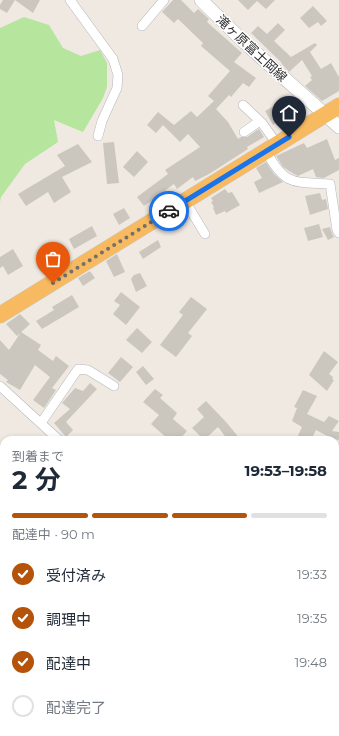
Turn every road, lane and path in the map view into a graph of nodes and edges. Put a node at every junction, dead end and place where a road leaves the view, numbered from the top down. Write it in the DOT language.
graph roads {
  1 [pos="70,0"];
  2 [pos="164,0"];
  3 [pos="201,0"];
  4 [pos="142,26"];
  5 [pos="243,105"];
  6 [pos="332,110"];
  7 [pos="260,121"];
  8 [pos="339,127"];
  9 [pos="244,132"];
  10 [pos="98,136"];
  11 [pos="271,148"];
  12 [pos="185,201"];
  13 [pos="339,232"];
  14 [pos="205,234"];
  15 [pos="0,315"];
  16 [pos="0,386"];
  17 [pos="114,386"];
  18 [pos="41,423"];
  19 [pos="55,436"];
  1 -- 10 [label="street"];
  2 -- 4 [label="street"];
  3 -- 6 [label="main road, 滝ヶ原富士岡線"];
  5 -- 7 [label="street"];
  6 -- 8 [label="main road, 滝ヶ原富士岡線"];
  6 -- 11 [label="highway"];
  7 -- 9 [label="street"];
  7 -- 11 [label="street"];
  11 -- 12 [label="highway"];
  11 -- 13 [label="street"];
  12 -- 14 [label="street"];
  12 -- 15 [label="highway"];
  16 -- 18 [label="street"];
  17 -- 18 [label="street"];
  18 -- 19 [label="street"];
}
